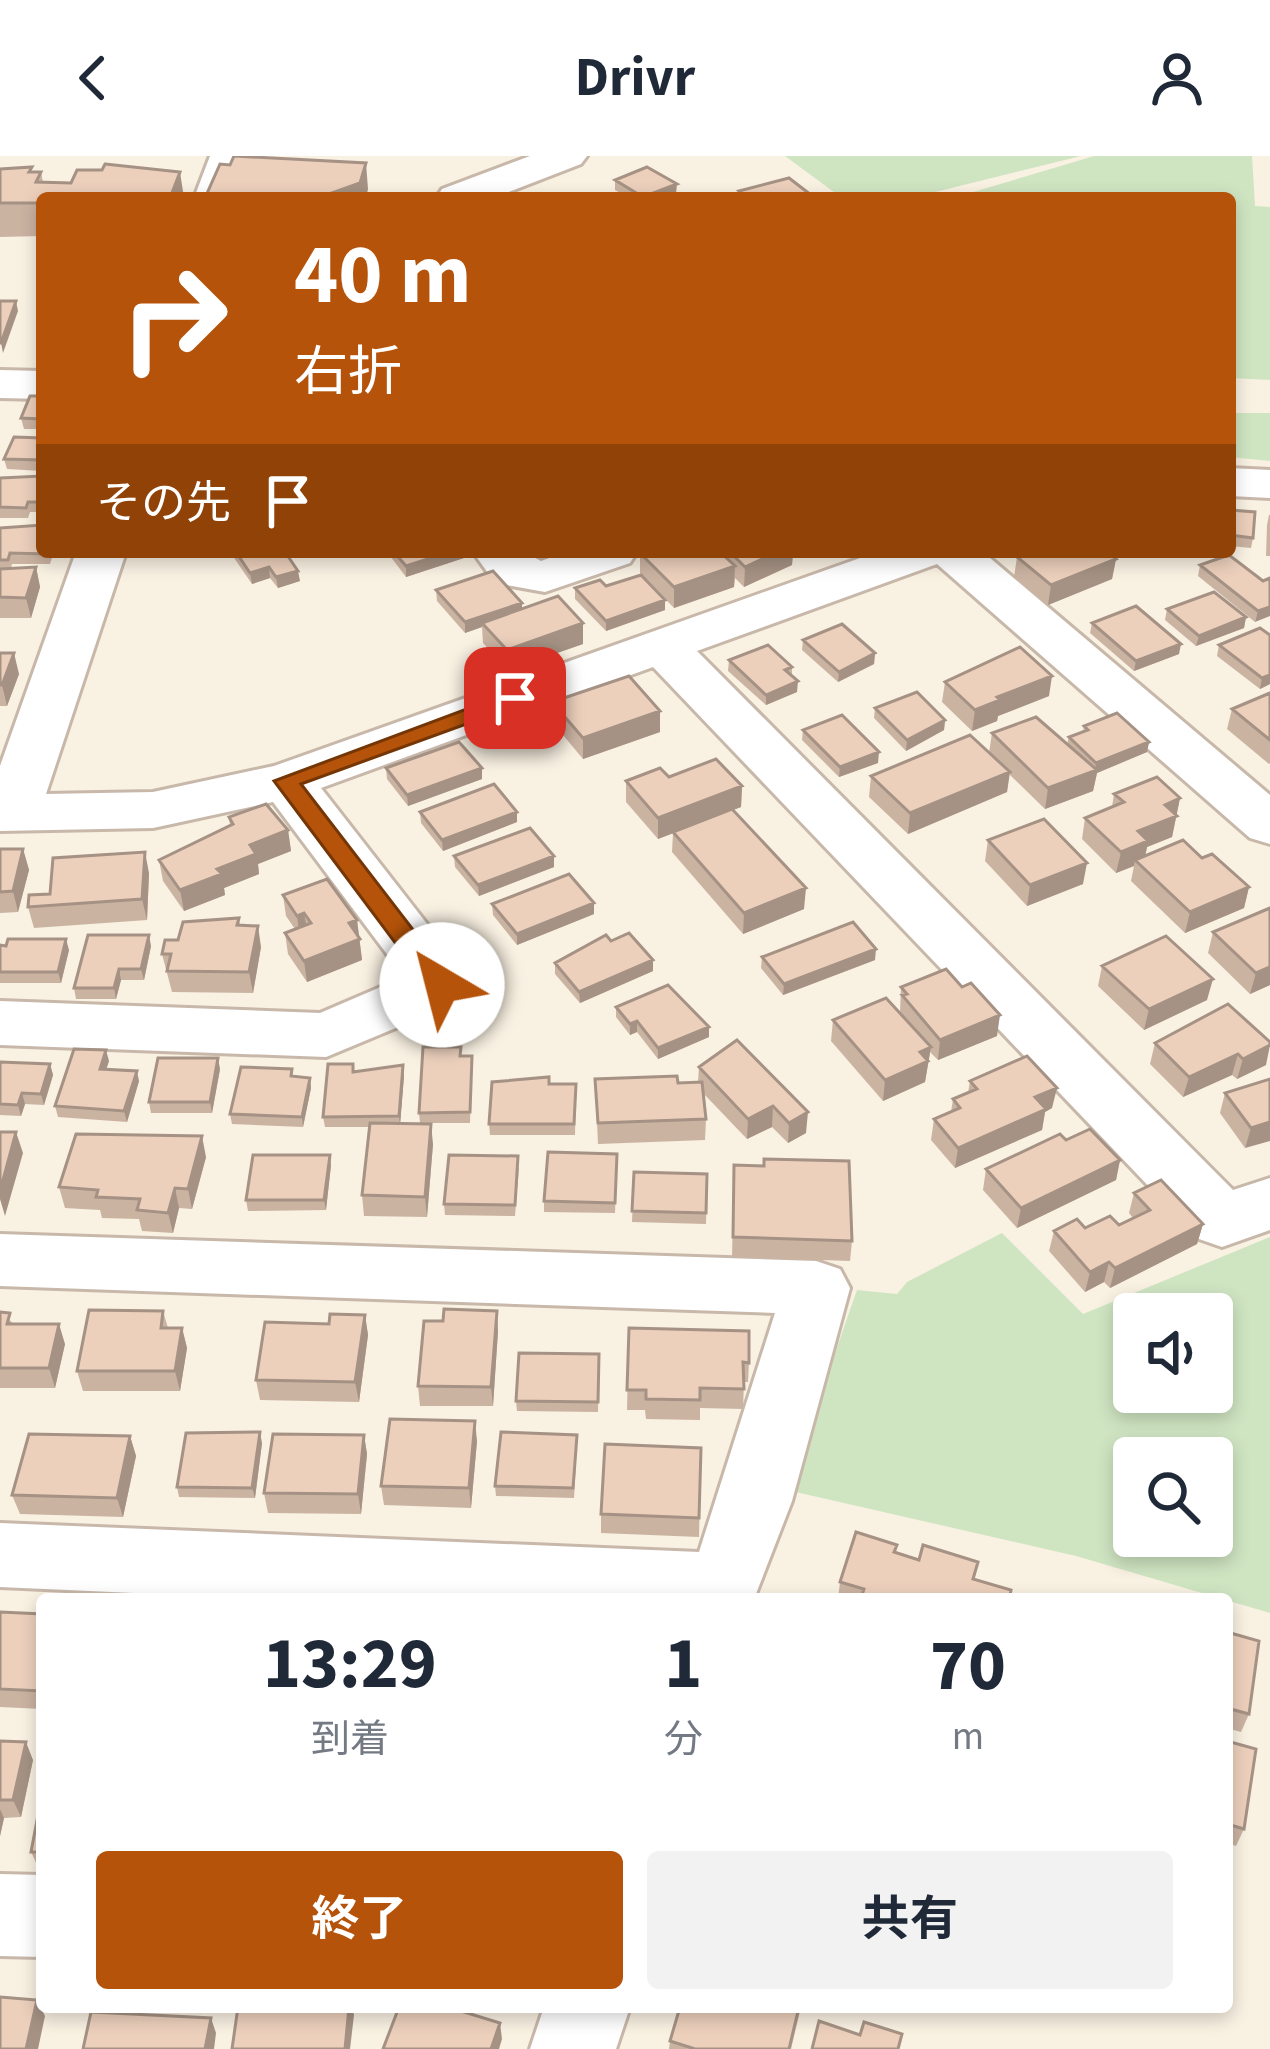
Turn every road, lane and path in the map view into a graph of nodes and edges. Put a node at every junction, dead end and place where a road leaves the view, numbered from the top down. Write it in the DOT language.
graph roads {
  1 [pos="230,156"];
  2 [pos="567,156"];
  3 [pos="216,192"];
  4 [pos="472,192"];
  5 [pos="0,384"];
  6 [pos="36,385"];
  7 [pos="1236,482"];
  8 [pos="1270,484"];
  9 [pos="99,558"];
  10 [pos="502,558"];
  11 [pos="596,558"];
  12 [pos="885,558"];
  13 [pos="959,558"];
  14 [pos="826,567"];
  15 [pos="662,646"];
  16 [pos="286,781"];
  17 [pos="6,813"];
  18 [pos="1270,825"];
  19 [pos="0,1023"];
  20 [pos="1270,1203"];
  21 [pos="0,1260"];
  22 [pos="0,1555"];
  23 [pos="0,1915"];
  24 [pos="36,1916"];
  25 [pos="584,2013"];
  26 [pos="573,2049"];
  1 -- 3 [label="street"];
  2 -- 4 [label="street"];
  5 -- 6 [label="street"];
  7 -- 8 [label="street"];
  9 -- 17 [label="street"];
  10 -- 11 [label="street"];
  12 -- 14 [label="street"];
  13 -- 18 [label="street"];
  14 -- 15 [label="street"];
  15 -- 16 [label="street"];
  15 -- 20 [label="street"];
  16 -- 17 [label="street"];
  16 -- 19 [label="street"];
  21 -- 22 [label="street"];
  23 -- 24 [label="street"];
  25 -- 26 [label="street"];
}
